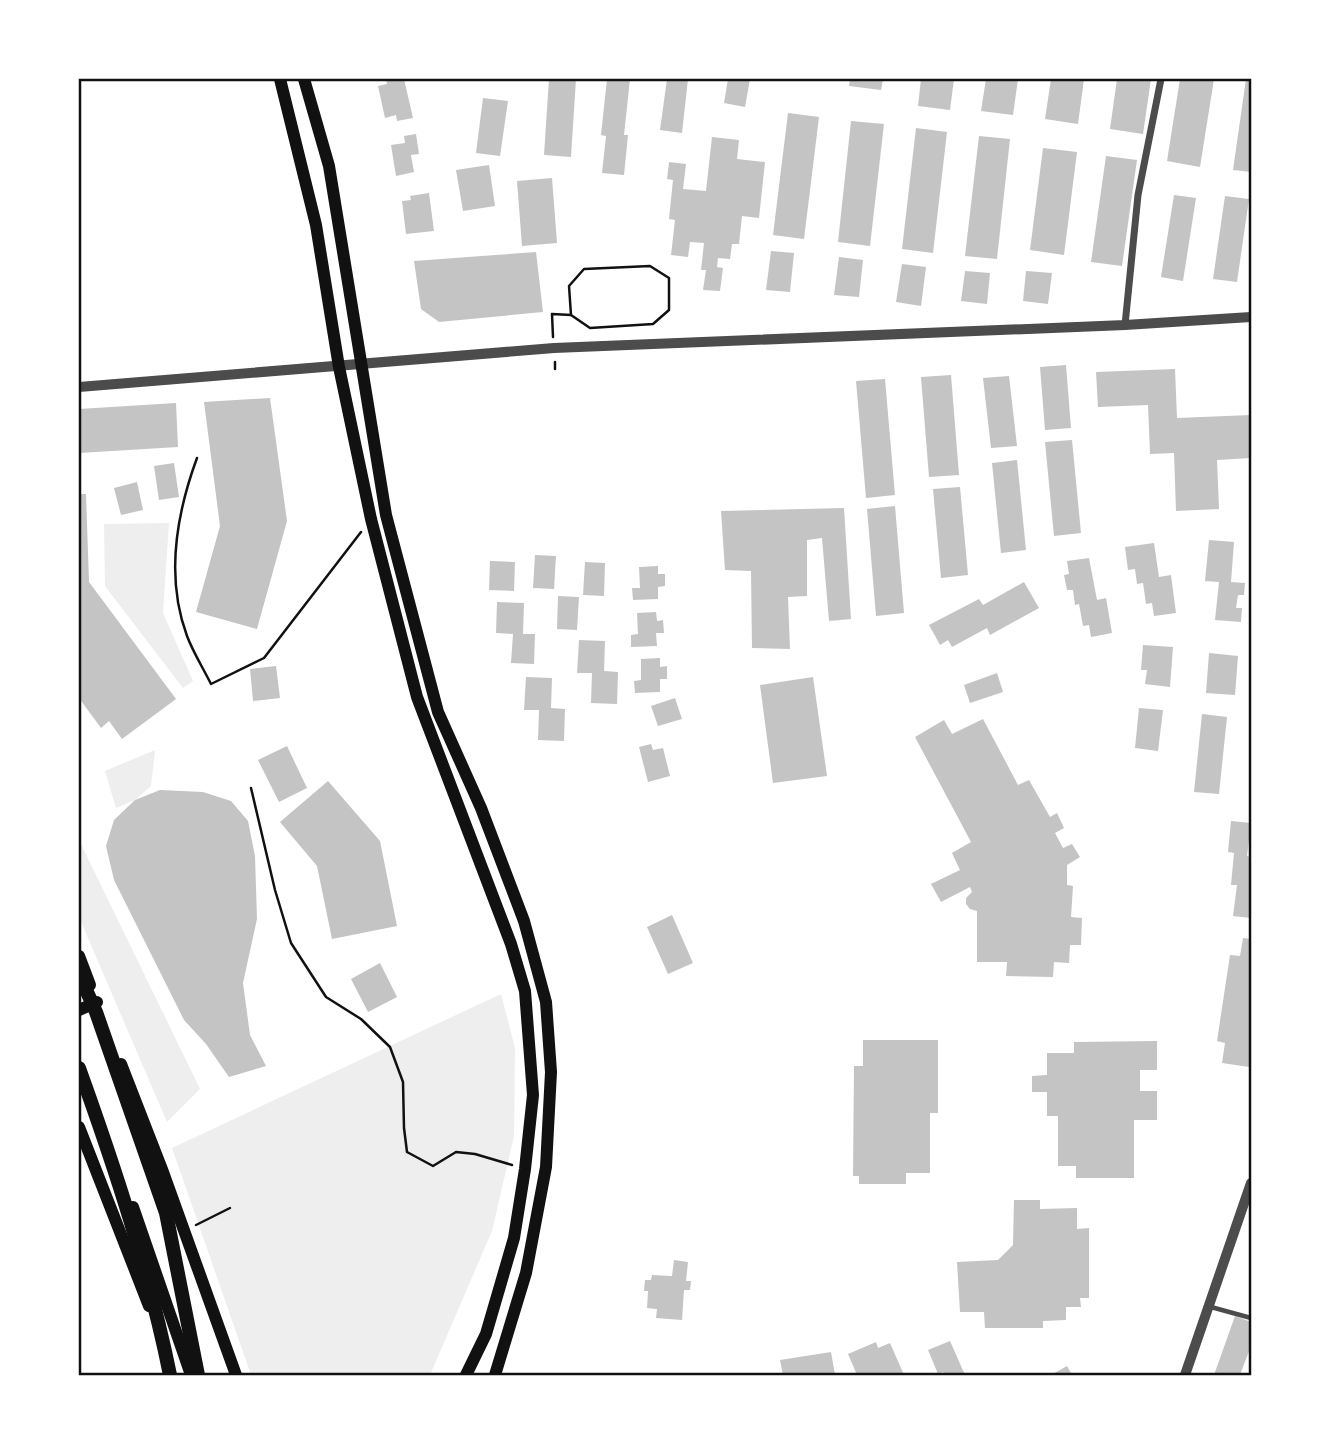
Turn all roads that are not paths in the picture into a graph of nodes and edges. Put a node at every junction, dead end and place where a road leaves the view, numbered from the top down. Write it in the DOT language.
graph roads {
  1 [pos="281,79"];
  2 [pos="304,79"];
  3 [pos="1161,79"];
  4 [pos="1251,317"];
  5 [pos="1125,325"];
  6 [pos="362,364"];
  7 [pos="339,367"];
  8 [pos="79,387"];
  9 [pos="79,956"];
  10 [pos="79,974"];
  11 [pos="97,1002"];
  12 [pos="79,1010"];
  13 [pos="79,1069"];
  14 [pos="79,1127"];
  15 [pos="1251,1183"];
  16 [pos="1210,1307"];
  17 [pos="1251,1318"];
  18 [pos="170,1375"];
  19 [pos="176,1375"];
  20 [pos="191,1375"];
  21 [pos="198,1375"];
  22 [pos="236,1375"];
  23 [pos="466,1375"];
  24 [pos="495,1375"];
  25 [pos="1185,1375"];
  1 -- 7 [label="main road"];
  2 -- 6 [label="main road"];
  3 -- 5 [label="street"];
  4 -- 5 [label="street"];
  5 -- 6 [label="street"];
  6 -- 7 [label="street"];
  6 -- 24 [label="main road"];
  7 -- 8 [label="street"];
  7 -- 23 [label="main road"];
  9 -- 11 [label="main road"];
  10 -- 21 [label="highway"];
  11 -- 12 [label="main road"];
  11 -- 22 [label="main road"];
  13 -- 18 [label="highway"];
  13 -- 20 [label="main road"];
  14 -- 19 [label="main road"];
  15 -- 16 [label="street"];
  16 -- 17 [label="lane"];
  16 -- 25 [label="street"];
}
